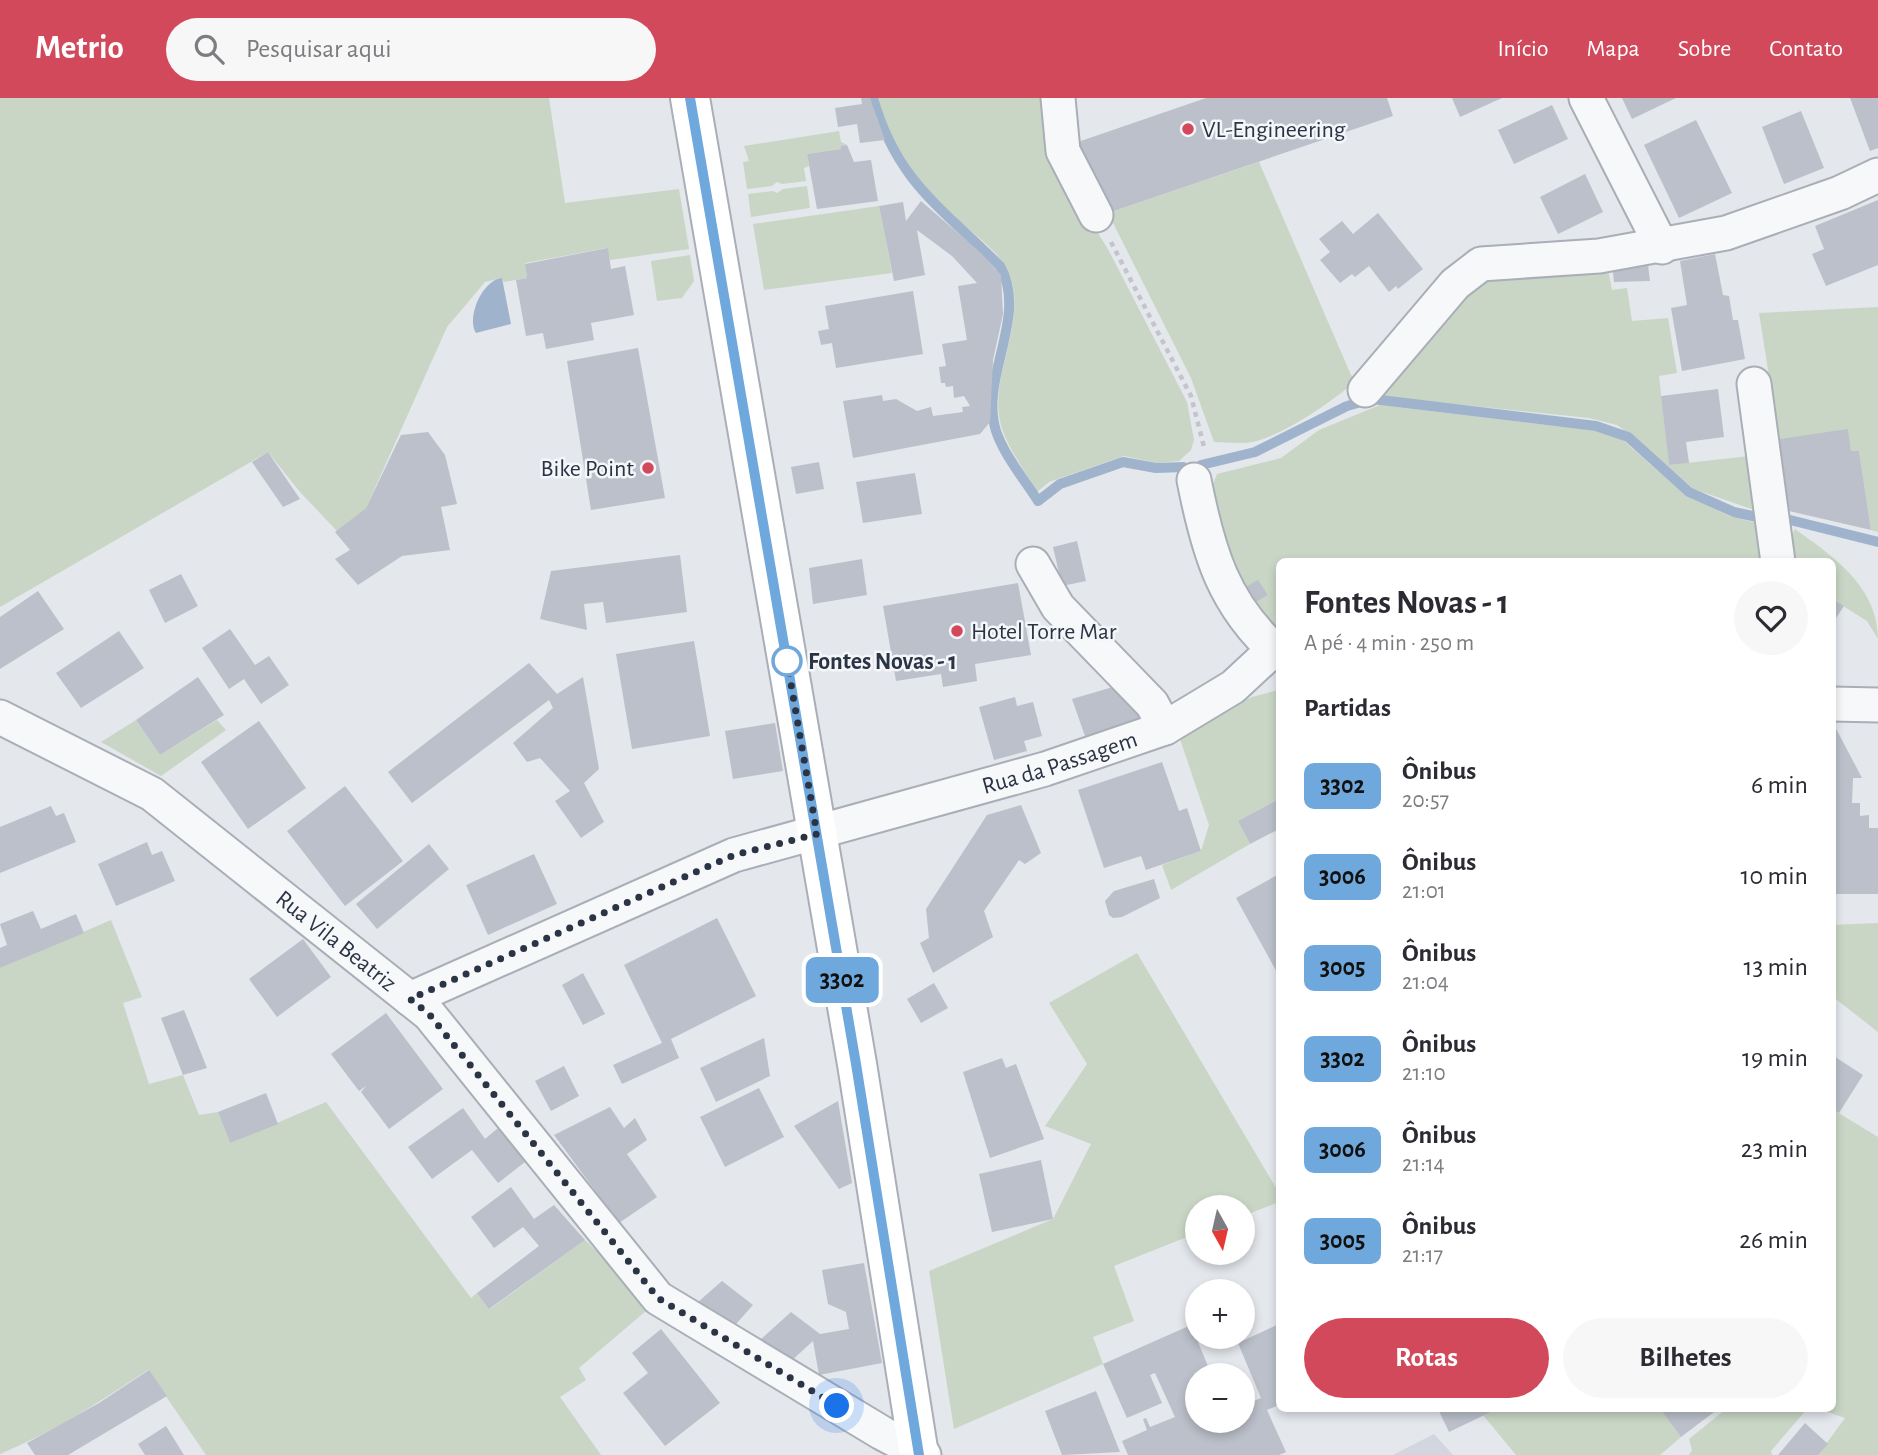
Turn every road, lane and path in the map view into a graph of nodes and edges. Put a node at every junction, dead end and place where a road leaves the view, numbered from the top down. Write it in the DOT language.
graph roads {
  1 [pos="690,98"];
  2 [pos="1058,98"];
  3 [pos="1586,98"];
  4 [pos="1878,175"];
  5 [pos="1096,215"];
  6 [pos="1662,247"];
  7 [pos="1754,384"];
  8 [pos="1366,390"];
  9 [pos="1194,468"];
  10 [pos="1774,535"];
  11 [pos="1033,564"];
  12 [pos="1276,650"];
  13 [pos="1276,652"];
  14 [pos="1836,704"];
  15 [pos="1878,705"];
  16 [pos="0,717"];
  17 [pos="1165,728"];
  18 [pos="817,834"];
  19 [pos="410,999"];
  20 [pos="921,1454"];
  1 -- 18 [label="main road"];
  2 -- 5 [label="street"];
  3 -- 6 [label="street"];
  4 -- 6 [label="street"];
  5 -- 9 [label="path"];
  6 -- 8 [label="street"];
  7 -- 10 [label="street"];
  9 -- 12 [label="street"];
  11 -- 17 [label="street"];
  13 -- 17 [label="street, Rua da Passagem"];
  14 -- 15 [label="street"];
  16 -- 19 [label="street, Rua Vila Beatriz"];
  17 -- 18 [label="street, Rua da Passagem"];
  18 -- 19 [label="street, Rua da Passagem"];
  18 -- 20 [label="main road"];
  19 -- 20 [label="street, Rua Vila Beatriz"];
}
